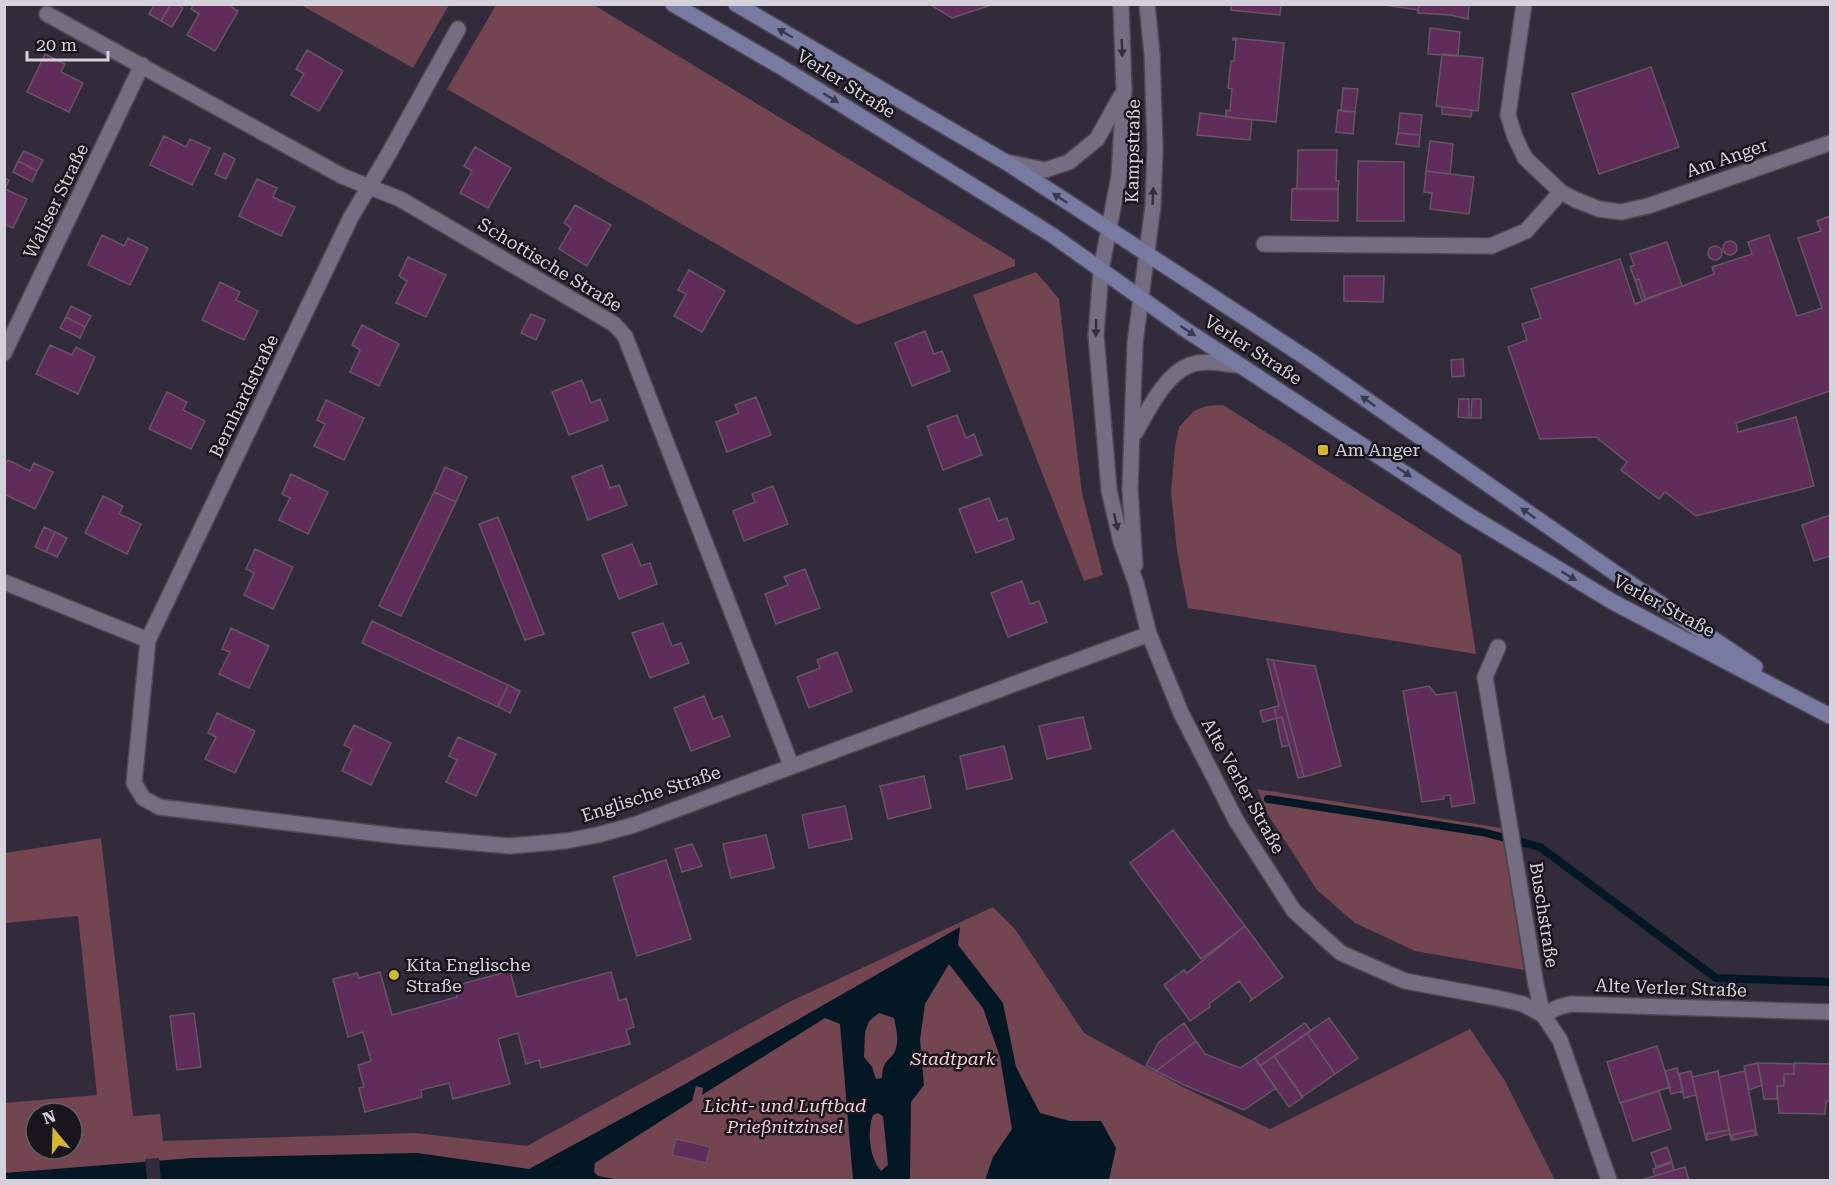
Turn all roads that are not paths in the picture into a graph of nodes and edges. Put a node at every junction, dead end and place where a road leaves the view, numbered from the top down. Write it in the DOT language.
graph roads {
  1 [pos="673,4"];
  2 [pos="736,4"];
  3 [pos="1121,4"];
  4 [pos="1147,4"];
  5 [pos="1524,4"];
  6 [pos="47,14"];
  7 [pos="458,29"];
  8 [pos="142,65"];
  9 [pos="1124,91"];
  10 [pos="1830,143"];
  11 [pos="1004,161"];
  12 [pos="368,186"];
  13 [pos="1561,192"];
  14 [pos="1109,230"];
  15 [pos="1264,244"];
  16 [pos="1147,254"];
  17 [pos="1101,270"];
  18 [pos="1140,298"];
  19 [pos="4,353"];
  20 [pos="1242,366"];
  21 [pos="1133,436"];
  22 [pos="4,582"];
  23 [pos="1136,583"];
  24 [pos="1149,634"];
  25 [pos="148,640"];
  26 [pos="1498,647"];
  27 [pos="1827,714"];
  28 [pos="791,765"];
  29 [pos="143,798"];
  30 [pos="1830,1012"];
  31 [pos="1543,1015"];
  32 [pos="1610,1180"];
  1 -- 17 [label="main road, Verler Straße, one-way"];
  11 -- 2 [label="main road, Verler Straße, one-way"];
  3 -- 9 [label="street, Kampstraße, one-way"];
  16 -- 4 [label="street, Kampstraße, one-way"];
  5 -- 13 [label="street, Am Anger"];
  6 -- 8 [label="street, Schottische Straße"];
  7 -- 12 [label="street, Bernhardstraße"];
  8 -- 12 [label="street, Schottische Straße"];
  8 -- 19 [label="street, Waliser Straße"];
  9 -- 11 [label="street, Kampstraße"];
  9 -- 14 [label="street, Kampstraße"];
  10 -- 13 [label="street, Am Anger"];
  14 -- 11 [label="main road, Verler Straße, one-way"];
  12 -- 25 [label="street, Bernhardstraße"];
  12 -- 28 [label="street, Schottische Straße"];
  13 -- 15 [label="street"];
  14 -- 16 [label="main road, Verler Straße"];
  14 -- 17 [label="street, Alte Verler Straße"];
  16 -- 18 [label="street, Kampstraße"];
  27 -- 16 [label="main road, Verler Straße, one-way"];
  17 -- 18 [label="main road, Verler Straße"];
  17 -- 23 [label="street, Alte Verler Straße, one-way"];
  18 -- 20 [label="main road, Verler Straße, one-way"];
  18 -- 21 [label="street, Alte Verler Straße"];
  20 -- 21 [label="street, Alte Verler Straße"];
  20 -- 27 [label="main road, Verler Straße, one-way"];
  21 -- 23 [label="street, Alte Verler Straße"];
  22 -- 25 [label="street"];
  23 -- 24 [label="street, Alte Verler Straße"];
  24 -- 28 [label="street, Englische Straße"];
  24 -- 31 [label="street, Alte Verler Straße"];
  25 -- 29 [label="street, Bernhardstraße"];
  26 -- 31 [label="street, Buschstraße"];
  28 -- 29 [label="street, Englische Straße"];
  30 -- 31 [label="street, Alte Verler Straße"];
  31 -- 32 [label="street, Buschstraße"];
}
